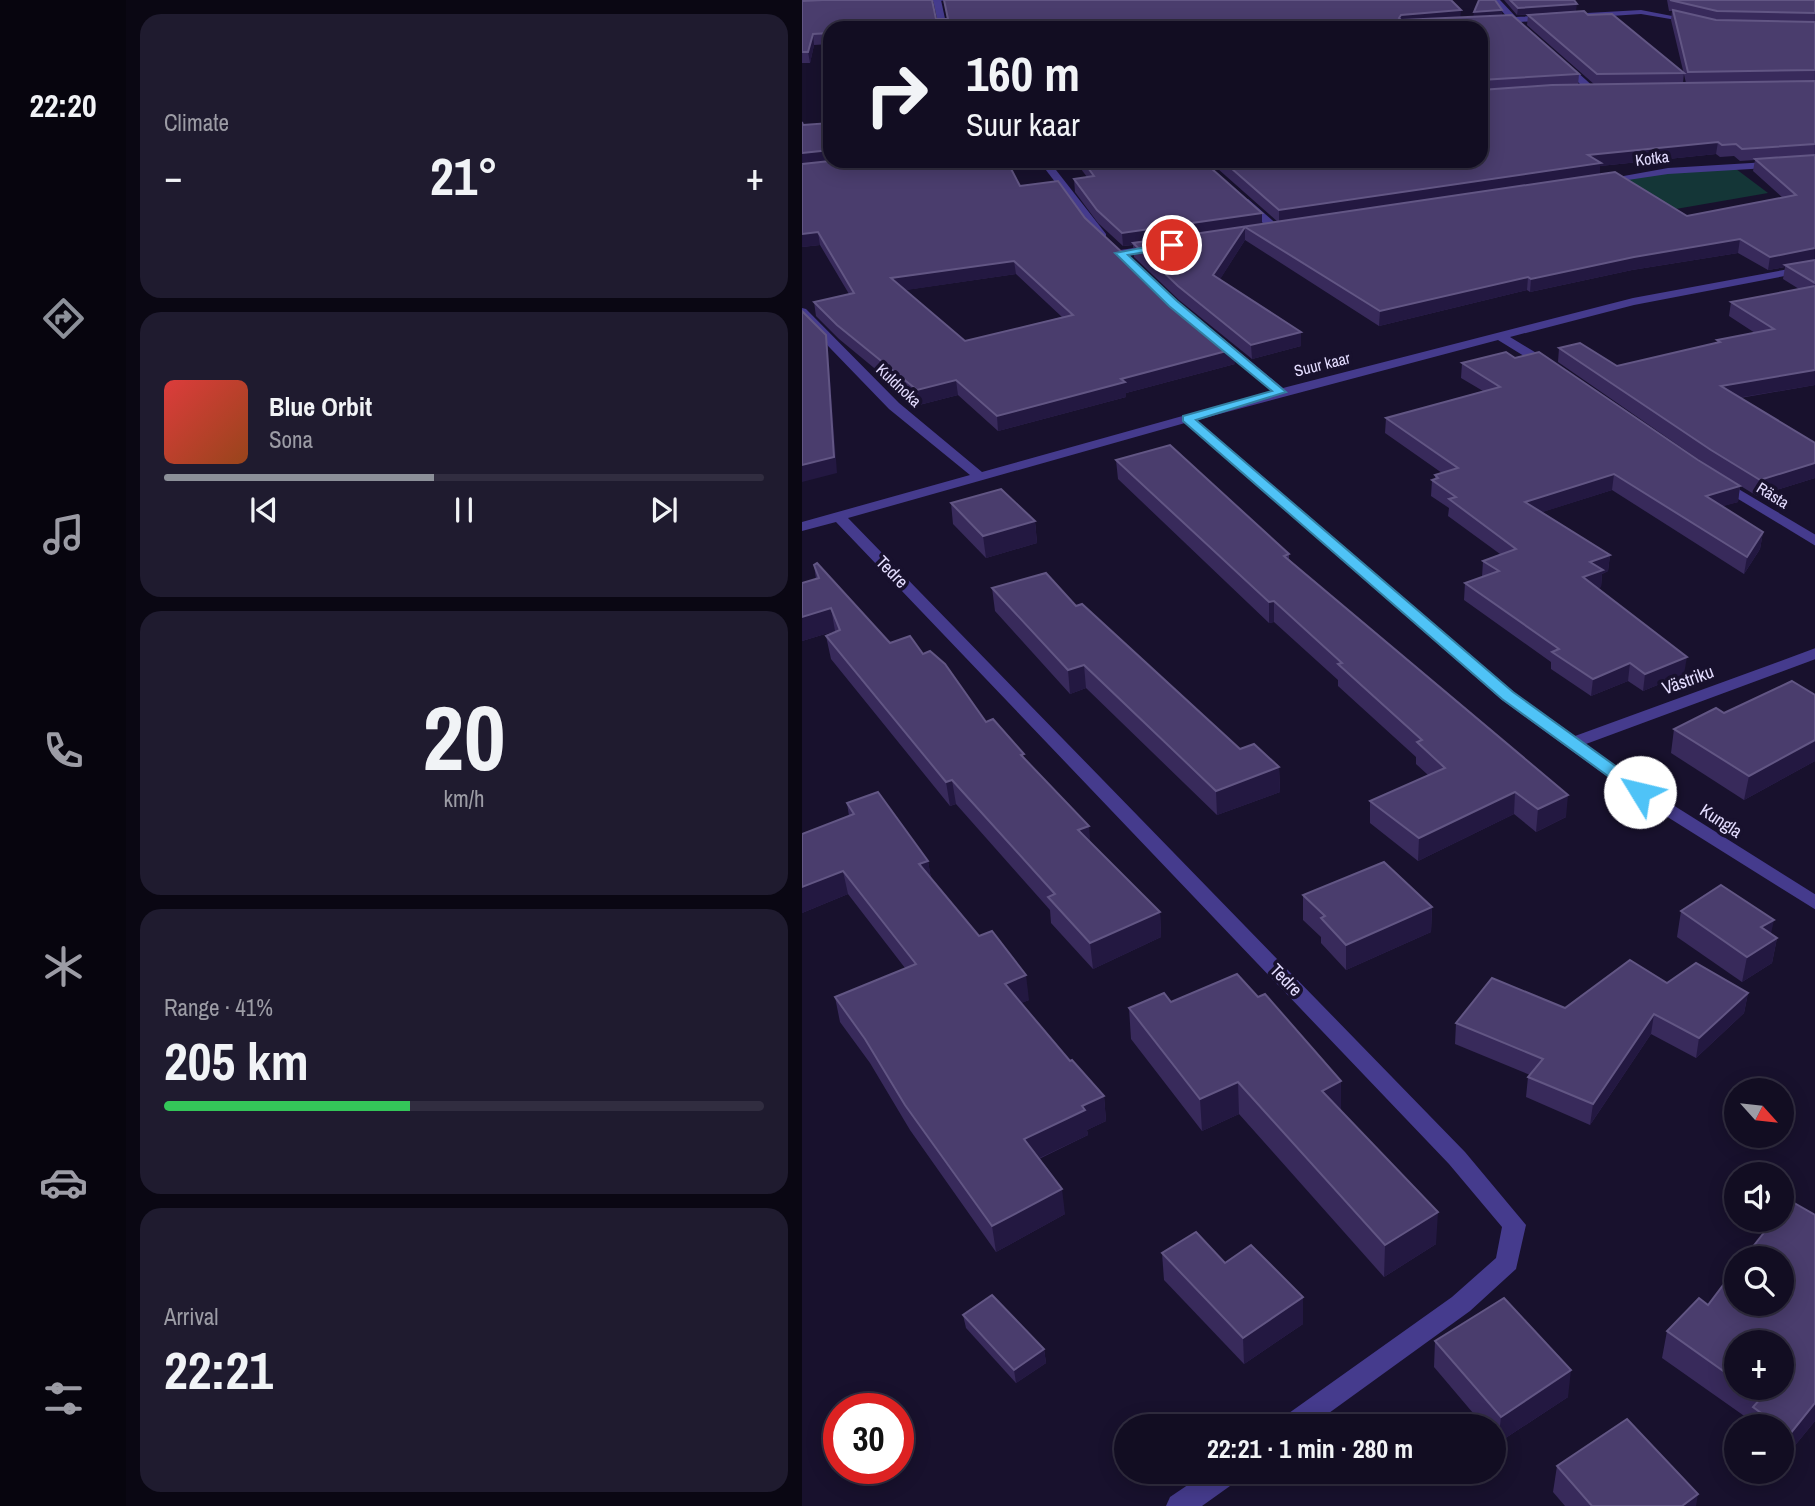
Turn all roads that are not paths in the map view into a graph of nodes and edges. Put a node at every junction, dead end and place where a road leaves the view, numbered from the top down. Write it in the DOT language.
graph roads {
  1 [pos="946,0"];
  2 [pos="1496,0"];
  3 [pos="937,1"];
  4 [pos="899,2"];
  5 [pos="1512,19"];
  6 [pos="941,21"];
  7 [pos="1485,21"];
  8 [pos="1702,23"];
  9 [pos="1522,28"];
  10 [pos="1553,55"];
  11 [pos="1579,91"];
  12 [pos="1593,91"];
  13 [pos="1605,91"];
  14 [pos="1815,162"];
  15 [pos="1049,168"];
  16 [pos="1587,183"];
  17 [pos="1238,195"];
  18 [pos="1290,227"];
  19 [pos="1276,229"];
  20 [pos="1263,231"];
  21 [pos="1172,245"];
  22 [pos="1815,267"];
  23 [pos="802,312"];
  24 [pos="1205,330"];
  25 [pos="1502,337"];
  26 [pos="1557,371"];
  27 [pos="1281,392"];
  28 [pos="1187,418"];
  29 [pos="1702,471"];
  30 [pos="979,476"];
  31 [pos="839,517"];
  32 [pos="802,527"];
  33 [pos="1815,542"];
  34 [pos="1815,653"];
  35 [pos="1573,743"];
  36 [pos="1815,904"];
  37 [pos="1308,1414"];
  38 [pos="1211,1484"];
  39 [pos="1180,1506"];
  1 -- 3 [label="street"];
  2 -- 5 [label="street"];
  3 -- 4 [label="street"];
  3 -- 6 [label="street"];
  5 -- 7 [label="street"];
  5 -- 8 [label="street"];
  5 -- 9 [label="street"];
  10 -- 12 [label="street"];
  11 -- 12 [label="street"];
  12 -- 13 [label="street"];
  14 -- 16 [label="street, Kotka"];
  15 -- 21 [label="street"];
  17 -- 19 [label="street"];
  18 -- 19 [label="street"];
  19 -- 20 [label="street"];
  22 -- 25 [label="street, Suur kaar"];
  23 -- 30 [label="street, Kuldnoka"];
  24 -- 27 [label="street"];
  25 -- 26 [label="street"];
  25 -- 27 [label="street, Suur kaar"];
  27 -- 28 [label="street, Suur kaar"];
  28 -- 30 [label="street, Suur kaar"];
  28 -- 35 [label="street, Kungla"];
  29 -- 33 [label="street, Rästa"];
  30 -- 31 [label="street, Suur kaar"];
  31 -- 32 [label="street, Suur kaar"];
  31 -- 37 [label="street, Tedre"];
  34 -- 35 [label="street, Västriku"];
  35 -- 36 [label="street, Kungla"];
  38 -- 39 [label="street"];
}
